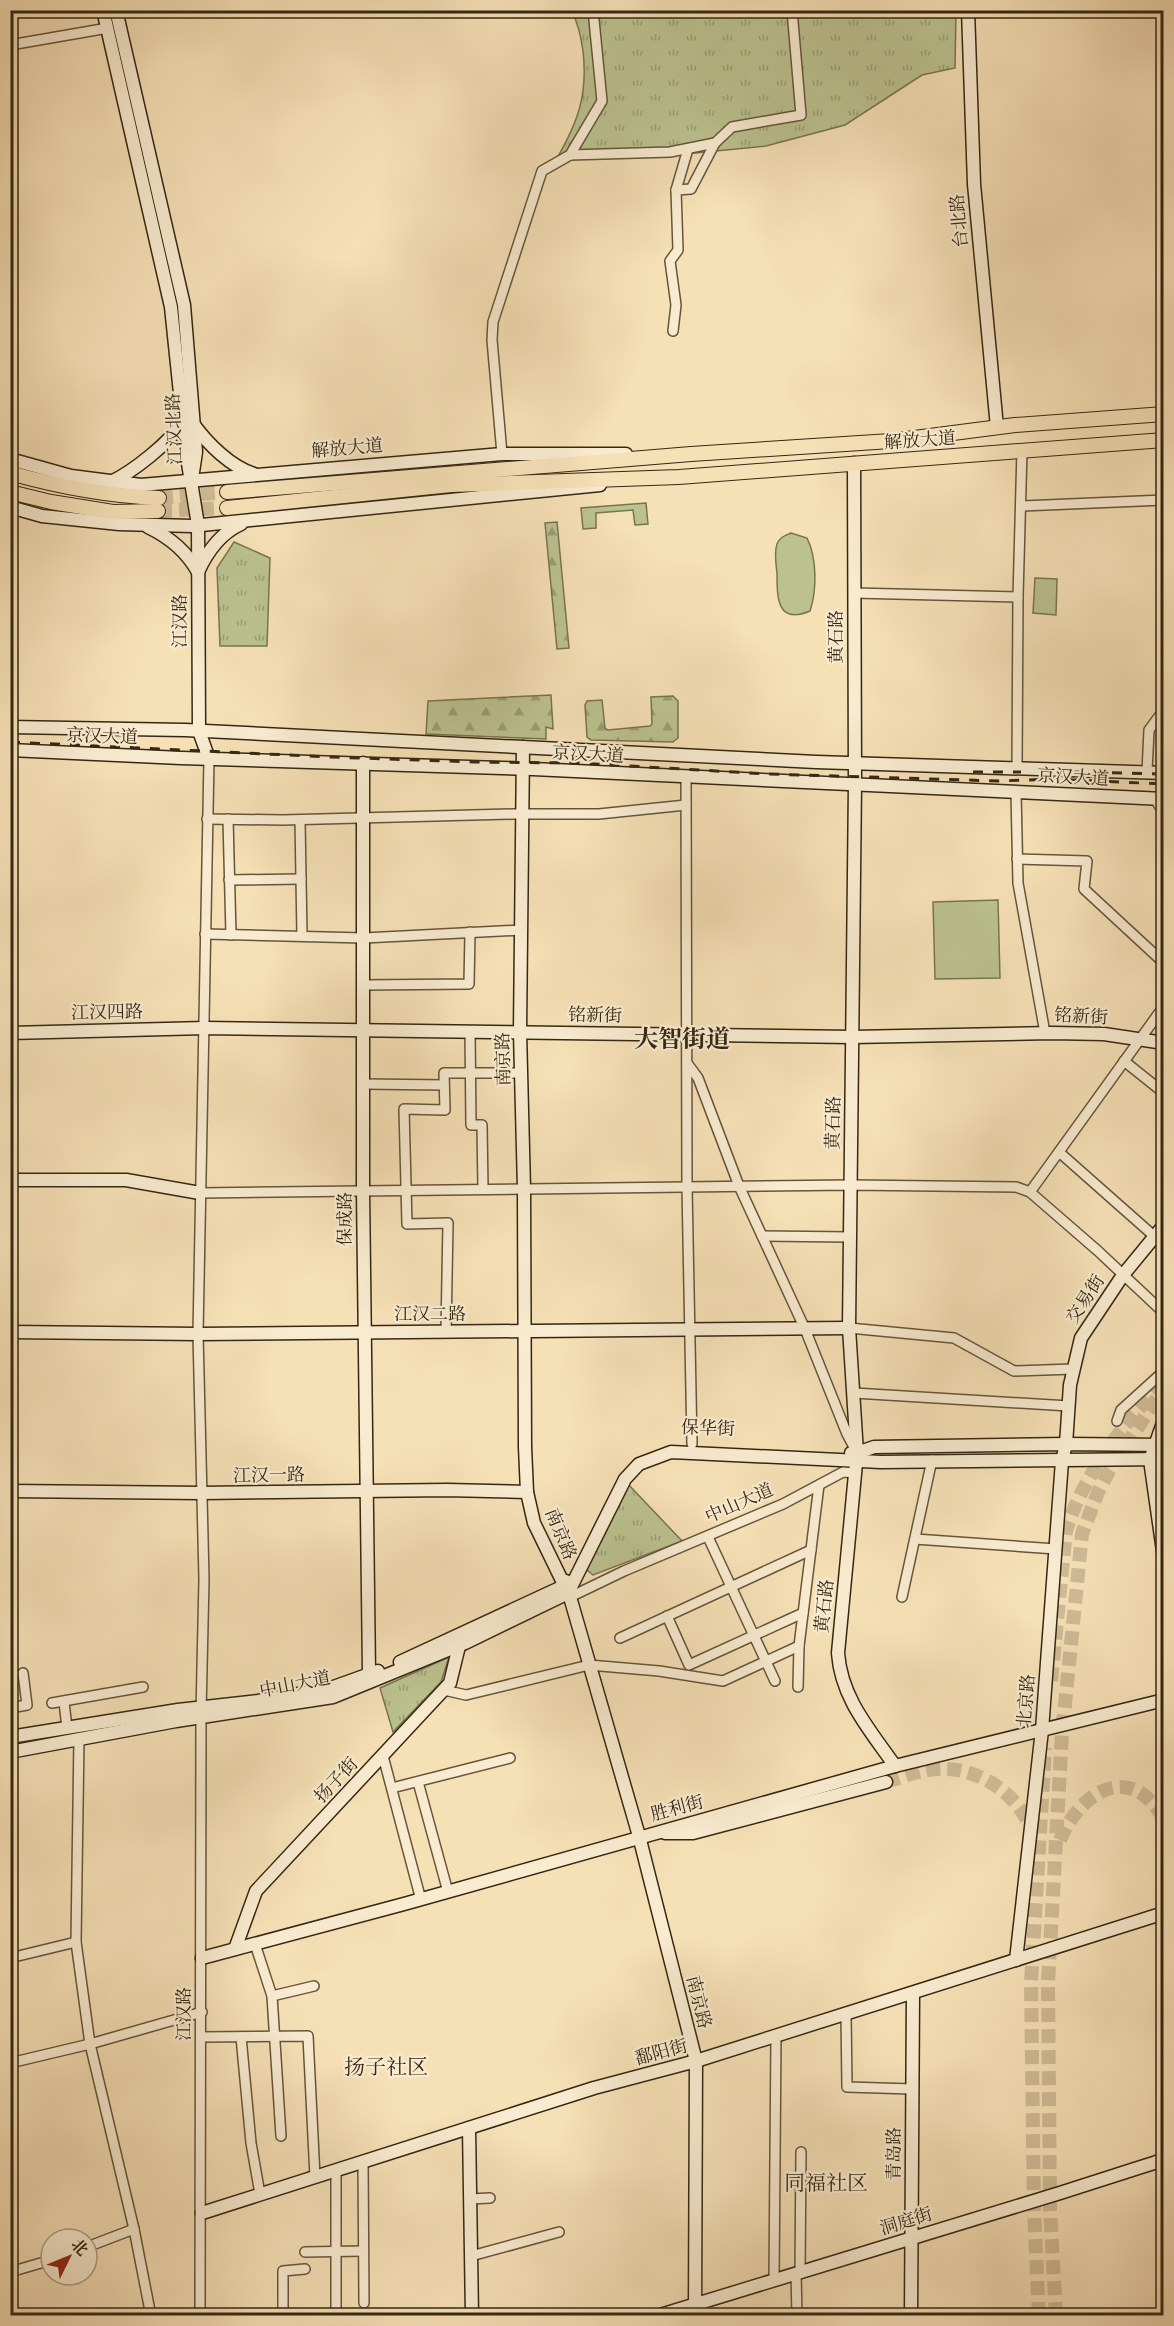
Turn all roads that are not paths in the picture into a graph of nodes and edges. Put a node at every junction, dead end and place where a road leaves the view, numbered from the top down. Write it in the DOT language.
graph roads {
  1 [pos="103,10"];
  2 [pos="116,10"];
  3 [pos="592,10"];
  4 [pos="792,10"];
  5 [pos="968,10"];
  6 [pos="108,28"];
  7 [pos="10,45"];
  8 [pos="715,143"];
  9 [pos="688,149"];
  10 [pos="570,155"];
  11 [pos="676,190"];
  12 [pos="672,331"];
  13 [pos="1164,414"];
  14 [pos="188,424"];
  15 [pos="997,427"];
  16 [pos="1164,440"];
  17 [pos="1022,450"];
  18 [pos="502,454"];
  19 [pos="691,454"];
  20 [pos="10,459"];
  21 [pos="854,463"];
  22 [pos="10,472"];
  23 [pos="258,475"];
  24 [pos="679,477"];
  25 [pos="192,482"];
  26 [pos="111,483"];
  27 [pos="10,492"];
  28 [pos="227,492"];
  29 [pos="1164,500"];
  30 [pos="1022,506"];
  31 [pos="10,507"];
  32 [pos="227,508"];
  33 [pos="249,520"];
  34 [pos="141,525"];
  35 [pos="198,525"];
  36 [pos="198,572"];
  37 [pos="854,593"];
  38 [pos="1018,597"];
  39 [pos="1164,702"];
  40 [pos="10,727"];
  41 [pos="199,731"];
  42 [pos="523,747"];
  43 [pos="10,750"];
  44 [pos="209,759"];
  45 [pos="363,763"];
  46 [pos="854,763"];
  47 [pos="1017,768"];
  48 [pos="524,769"];
  49 [pos="1147,772"];
  50 [pos="1164,773"];
  51 [pos="686,777"];
  52 [pos="855,783"];
  53 [pos="1016,792"];
  54 [pos="1159,799"];
  55 [pos="686,805"];
  56 [pos="1164,813"];
  57 [pos="524,814"];
  58 [pos="363,818"];
  59 [pos="207,819"];
  60 [pos="228,819"];
  61 [pos="300,820"];
  62 [pos="1017,859"];
  63 [pos="301,879"];
  64 [pos="229,880"];
  65 [pos="521,930"];
  66 [pos="470,932"];
  67 [pos="204,934"];
  68 [pos="231,935"];
  69 [pos="302,936"];
  70 [pos="364,938"];
  71 [pos="1164,963"];
  72 [pos="364,985"];
  73 [pos="1164,1006"];
  74 [pos="205,1028"];
  75 [pos="364,1030"];
  76 [pos="470,1032"];
  77 [pos="520,1032"];
  78 [pos="10,1033"];
  79 [pos="1045,1033"];
  80 [pos="687,1035"];
  81 [pos="852,1037"];
  82 [pos="1140,1040"];
  83 [pos="1164,1043"];
  84 [pos="1124,1061"];
  85 [pos="687,1063"];
  86 [pos="469,1073"];
  87 [pos="521,1073"];
  88 [pos="364,1084"];
  89 [pos="444,1085"];
  90 [pos="1164,1093"];
  91 [pos="1059,1152"];
  92 [pos="10,1180"];
  93 [pos="850,1185"];
  94 [pos="739,1186"];
  95 [pos="687,1187"];
  96 [pos="483,1189"];
  97 [pos="524,1189"];
  98 [pos="405,1190"];
  99 [pos="363,1191"];
  100 [pos="1030,1192"];
  101 [pos="200,1193"];
  102 [pos="1161,1228"];
  103 [pos="762,1236"];
  104 [pos="850,1237"];
  105 [pos="1123,1275"];
  106 [pos="1164,1313"];
  107 [pos="849,1328"];
  108 [pos="805,1329"];
  109 [pos="691,1330"];
  110 [pos="446,1331"];
  111 [pos="524,1331"];
  112 [pos="10,1332"];
  113 [pos="364,1332"];
  114 [pos="198,1334"];
  115 [pos="1073,1369"];
  116 [pos="1164,1371"];
  117 [pos="854,1393"];
  118 [pos="1069,1406"];
  119 [pos="1164,1420"];
  120 [pos="1117,1421"];
  121 [pos="692,1444"];
  122 [pos="1066,1444"];
  123 [pos="1159,1445"];
  124 [pos="1164,1459"];
  125 [pos="932,1460"];
  126 [pos="1150,1460"];
  127 [pos="1062,1461"];
  128 [pos="856,1462"];
  129 [pos="819,1485"];
  130 [pos="10,1491"];
  131 [pos="366,1491"];
  132 [pos="527,1492"];
  133 [pos="202,1493"];
  134 [pos="708,1537"];
  135 [pos="915,1539"];
  136 [pos="1056,1549"];
  137 [pos="811,1550"];
  138 [pos="1164,1558"];
  139 [pos="732,1586"];
  140 [pos="567,1592"];
  141 [pos="902,1597"];
  142 [pos="803,1613"];
  143 [pos="667,1616"];
  144 [pos="754,1635"];
  145 [pos="620,1638"];
  146 [pos="455,1642"];
  147 [pos="799,1646"];
  148 [pos="766,1661"];
  149 [pos="589,1665"];
  150 [pos="23,1673"];
  151 [pos="369,1674"];
  152 [pos="775,1681"];
  153 [pos="143,1687"];
  154 [pos="798,1687"];
  155 [pos="444,1690"];
  156 [pos="1164,1700"];
  157 [pos="64,1702"];
  158 [pos="52,1703"];
  159 [pos="10,1708"];
  160 [pos="201,1712"];
  161 [pos="67,1728"];
  162 [pos="1042,1730"];
  163 [pos="10,1737"];
  164 [pos="79,1738"];
  165 [pos="10,1752"];
  166 [pos="383,1756"];
  167 [pos="510,1758"];
  168 [pos="895,1766"];
  169 [pos="418,1782"];
  170 [pos="886,1782"];
  171 [pos="392,1788"];
  172 [pos="658,1833"];
  173 [pos="639,1836"];
  174 [pos="448,1892"];
  175 [pos="421,1900"];
  176 [pos="1164,1913"];
  177 [pos="76,1942"];
  178 [pos="255,1944"];
  179 [pos="235,1949"];
  180 [pos="10,1958"];
  181 [pos="202,1958"];
  182 [pos="1016,1960"];
  183 [pos="314,1986"];
  184 [pos="913,1993"];
  185 [pos="272,1996"];
  186 [pos="202,2012"];
  187 [pos="846,2014"];
  188 [pos="776,2036"];
  189 [pos="202,2037"];
  190 [pos="241,2037"];
  191 [pos="274,2037"];
  192 [pos="90,2044"];
  193 [pos="696,2061"];
  194 [pos="10,2062"];
  195 [pos="912,2089"];
  196 [pos="469,2128"];
  197 [pos="281,2136"];
  198 [pos="801,2152"];
  199 [pos="1164,2157"];
  200 [pos="363,2161"];
  201 [pos="336,2170"];
  202 [pos="315,2177"];
  203 [pos="261,2194"];
  204 [pos="470,2199"];
  205 [pos="490,2199"];
  206 [pos="202,2213"];
  207 [pos="134,2229"];
  208 [pos="560,2232"];
  209 [pos="912,2238"];
  210 [pos="99,2242"];
  211 [pos="336,2251"];
  212 [pos="363,2251"];
  213 [pos="305,2252"];
  214 [pos="471,2256"];
  215 [pos="39,2264"];
  216 [pos="305,2270"];
  217 [pos="10,2272"];
  218 [pos="798,2272"];
  219 [pos="774,2280"];
  220 [pos="363,2303"];
  221 [pos="695,2310"];
  222 [pos="151,2316"];
  223 [pos="200,2316"];
  224 [pos="283,2316"];
  225 [pos="336,2316"];
  226 [pos="472,2316"];
  227 [pos="657,2316"];
  228 [pos="797,2316"];
  229 [pos="911,2316"];
  1 -- 6 [label="street, 江汉北路"];
  2 -- 14 [label="street, 江汉北路"];
  3 -- 10 [label="street"];
  4 -- 8 [label="street"];
  5 -- 15 [label="street, 台北路"];
  6 -- 7 [label="street"];
  6 -- 14 [label="street, 江汉北路"];
  8 -- 9 [label="street"];
  8 -- 11 [label="street"];
  9 -- 10 [label="street"];
  9 -- 11 [label="street"];
  10 -- 18 [label="street"];
  11 -- 12 [label="street"];
  13 -- 15 [label="main road, 解放大道"];
  14 -- 23 [label="street"];
  14 -- 25 [label="street, 江汉北路"];
  14 -- 26 [label="street"];
  15 -- 19 [label="main road, 解放大道"];
  16 -- 17 [label="main road, 解放大道"];
  17 -- 21 [label="main road, 解放大道"];
  17 -- 30 [label="street"];
  18 -- 19 [label="street, 解放大道"];
  18 -- 23 [label="street, 解放大道"];
  19 -- 28 [label="main road, 解放大道"];
  20 -- 26 [label="street, 解放大道"];
  21 -- 24 [label="main road, 解放大道"];
  21 -- 37 [label="street, 黄石路"];
  22 -- 27 [label="main road"];
  23 -- 25 [label="street, 解放大道"];
  24 -- 32 [label="main road, 解放大道"];
  24 -- 33 [label="street, 解放大道"];
  25 -- 26 [label="street, 解放大道"];
  25 -- 35 [label="street, 江汉路"];
  29 -- 30 [label="street"];
  30 -- 38 [label="street"];
  31 -- 34 [label="street, 解放大道"];
  33 -- 35 [label="street, 解放大道"];
  33 -- 36 [label="street"];
  34 -- 35 [label="street, 解放大道"];
  34 -- 36 [label="street"];
  35 -- 36 [label="street, 江汉路"];
  36 -- 41 [label="street, 江汉路"];
  37 -- 38 [label="street"];
  37 -- 46 [label="street, 黄石路"];
  38 -- 47 [label="street"];
  39 -- 49 [label="street"];
  40 -- 41 [label="street, 京汉大道"];
  41 -- 42 [label="street, 京汉大道"];
  41 -- 44 [label="street, 江汉路"];
  42 -- 46 [label="street, 京汉大道"];
  42 -- 48 [label="street, 南京路"];
  43 -- 44 [label="street, 京汉大道"];
  44 -- 45 [label="street, 京汉大道"];
  44 -- 59 [label="street, 江汉路"];
  45 -- 48 [label="street, 京汉大道"];
  45 -- 58 [label="street, 保成路"];
  46 -- 47 [label="street, 京汉大道"];
  46 -- 52 [label="street, 黄石路"];
  47 -- 49 [label="street, 京汉大道"];
  48 -- 51 [label="street, 京汉大道"];
  48 -- 57 [label="street, 南京路"];
  49 -- 50 [label="street, 京汉大道"];
  51 -- 52 [label="street, 京汉大道"];
  51 -- 55 [label="street"];
  52 -- 53 [label="street, 京汉大道"];
  52 -- 81 [label="street, 黄石路"];
  53 -- 54 [label="street, 京汉大道"];
  53 -- 62 [label="street"];
  54 -- 56 [label="street"];
  55 -- 57 [label="street"];
  55 -- 80 [label="street"];
  57 -- 58 [label="street"];
  57 -- 65 [label="street, 南京路"];
  58 -- 61 [label="street"];
  58 -- 70 [label="street, 保成路"];
  59 -- 60 [label="street"];
  59 -- 67 [label="street, 江汉路"];
  60 -- 61 [label="street"];
  60 -- 64 [label="street"];
  61 -- 63 [label="street"];
  62 -- 71 [label="street"];
  62 -- 79 [label="street"];
  63 -- 64 [label="street"];
  63 -- 69 [label="street"];
  64 -- 68 [label="street"];
  65 -- 66 [label="street"];
  65 -- 77 [label="street, 南京路"];
  66 -- 70 [label="street"];
  66 -- 72 [label="street"];
  67 -- 68 [label="street"];
  67 -- 74 [label="street, 江汉路"];
  68 -- 69 [label="street"];
  69 -- 70 [label="street"];
  70 -- 72 [label="street, 保成路"];
  72 -- 75 [label="street, 保成路"];
  73 -- 82 [label="street"];
  74 -- 75 [label="street, 铭新街"];
  74 -- 78 [label="street, 江汉四路"];
  74 -- 101 [label="street, 江汉路"];
  75 -- 76 [label="street, 铭新街"];
  75 -- 88 [label="street, 保成路"];
  76 -- 77 [label="street, 铭新街"];
  76 -- 86 [label="street"];
  77 -- 80 [label="street, 铭新街"];
  77 -- 87 [label="street, 南京路"];
  79 -- 81 [label="street, 铭新街"];
  79 -- 82 [label="street, 铭新街"];
  80 -- 81 [label="street, 铭新街"];
  80 -- 85 [label="street"];
  81 -- 93 [label="street, 黄石路"];
  82 -- 83 [label="street, 铭新街"];
  82 -- 84 [label="street"];
  84 -- 90 [label="street"];
  84 -- 91 [label="street"];
  85 -- 94 [label="street"];
  85 -- 95 [label="street"];
  86 -- 87 [label="street"];
  86 -- 89 [label="street"];
  86 -- 96 [label="street"];
  87 -- 97 [label="street, 南京路"];
  88 -- 89 [label="street"];
  88 -- 99 [label="street, 保成路"];
  89 -- 98 [label="street"];
  91 -- 100 [label="street"];
  91 -- 102 [label="street"];
  92 -- 101 [label="street"];
  93 -- 94 [label="street"];
  93 -- 100 [label="street"];
  93 -- 104 [label="street, 黄石路"];
  94 -- 95 [label="street"];
  94 -- 103 [label="street"];
  95 -- 97 [label="street"];
  95 -- 109 [label="street"];
  96 -- 97 [label="street"];
  96 -- 98 [label="street"];
  97 -- 111 [label="street, 南京路"];
  98 -- 99 [label="street"];
  98 -- 110 [label="street"];
  99 -- 101 [label="street"];
  99 -- 113 [label="street, 保成路"];
  100 -- 105 [label="street"];
  101 -- 114 [label="street, 江汉路"];
  102 -- 105 [label="street, 交易街"];
  103 -- 104 [label="street"];
  103 -- 108 [label="street"];
  104 -- 107 [label="street, 黄石路"];
  105 -- 106 [label="street"];
  105 -- 115 [label="street, 交易街"];
  107 -- 108 [label="street, 江汉二路"];
  107 -- 115 [label="street"];
  107 -- 117 [label="street, 黄石路"];
  108 -- 109 [label="street, 江汉二路"];
  108 -- 128 [label="street"];
  109 -- 111 [label="street, 江汉二路"];
  109 -- 121 [label="street"];
  110 -- 111 [label="street, 江汉二路"];
  110 -- 113 [label="street, 江汉二路"];
  111 -- 132 [label="street, 南京路"];
  112 -- 114 [label="street, 江汉二路"];
  113 -- 114 [label="street, 江汉二路"];
  113 -- 131 [label="street, 保成路"];
  114 -- 133 [label="street, 江汉路"];
  115 -- 118 [label="street, 交易街"];
  116 -- 120 [label="street"];
  117 -- 118 [label="street"];
  117 -- 128 [label="street, 黄石路"];
  118 -- 122 [label="street, 交易街"];
  119 -- 123 [label="street"];
  121 -- 128 [label="street, 保华街"];
  121 -- 140 [label="street, 保华街"];
  122 -- 123 [label="street, 中山大道"];
  122 -- 127 [label="street, 北京路"];
  122 -- 128 [label="street, 中山大道"];
  123 -- 126 [label="street"];
  124 -- 126 [label="street, 中山大道"];
  125 -- 127 [label="street, 中山大道"];
  125 -- 128 [label="street, 中山大道"];
  125 -- 135 [label="street"];
  126 -- 127 [label="street, 中山大道"];
  126 -- 138 [label="street"];
  127 -- 136 [label="street, 北京路"];
  128 -- 129 [label="street, 中山大道"];
  128 -- 140 [label="street, 保华街"];
  128 -- 168 [label="street, 黄石路"];
  129 -- 137 [label="street"];
  129 -- 140 [label="street, 中山大道"];
  130 -- 133 [label="street, 江汉一路"];
  131 -- 132 [label="street, 江汉一路"];
  131 -- 133 [label="street, 江汉一路"];
  131 -- 151 [label="street, 保成路"];
  132 -- 140 [label="street, 南京路"];
  133 -- 160 [label="street, 江汉路"];
  134 -- 139 [label="street"];
  135 -- 136 [label="street"];
  135 -- 141 [label="street"];
  136 -- 162 [label="street, 北京路"];
  137 -- 139 [label="street"];
  137 -- 142 [label="street"];
  139 -- 143 [label="street"];
  139 -- 144 [label="street"];
  140 -- 146 [label="street, 中山大道"];
  140 -- 149 [label="street, 南京路"];
  142 -- 144 [label="street"];
  142 -- 147 [label="street"];
  143 -- 144 [label="street"];
  143 -- 145 [label="street"];
  144 -- 148 [label="street"];
  146 -- 151 [label="street, 中山大道"];
  146 -- 155 [label="street, 扬子街"];
  146 -- 160 [label="street, 中山大道"];
  147 -- 148 [label="street"];
  147 -- 154 [label="street"];
  148 -- 149 [label="street"];
  148 -- 152 [label="street"];
  149 -- 155 [label="street"];
  149 -- 173 [label="street, 南京路"];
  150 -- 159 [label="street"];
  151 -- 160 [label="street, 中山大道"];
  153 -- 157 [label="street"];
  155 -- 166 [label="street, 扬子街"];
  156 -- 162 [label="street, 胜利街"];
  157 -- 158 [label="street"];
  157 -- 161 [label="street"];
  160 -- 161 [label="street, 中山大道"];
  160 -- 164 [label="street, 中山大道"];
  160 -- 181 [label="street, 江汉路"];
  161 -- 163 [label="street, 中山大道"];
  162 -- 168 [label="street, 胜利街"];
  162 -- 182 [label="street, 北京路"];
  164 -- 165 [label="street, 中山大道"];
  164 -- 177 [label="street"];
  166 -- 171 [label="street"];
  166 -- 179 [label="street, 扬子街"];
  167 -- 169 [label="street"];
  168 -- 172 [label="street, 胜利街"];
  169 -- 171 [label="street"];
  169 -- 174 [label="street"];
  170 -- 172 [label="street"];
  171 -- 175 [label="street"];
  172 -- 173 [label="street, 胜利街"];
  173 -- 174 [label="street, 胜利街"];
  173 -- 193 [label="street, 南京路"];
  174 -- 175 [label="street, 胜利街"];
  175 -- 178 [label="street, 胜利街"];
  176 -- 182 [label="street, 鄱阳街"];
  177 -- 180 [label="street"];
  177 -- 192 [label="street"];
  178 -- 179 [label="street, 胜利街"];
  178 -- 185 [label="street"];
  179 -- 181 [label="street, 胜利街"];
  181 -- 186 [label="street, 江汉路"];
  182 -- 184 [label="street, 鄱阳街"];
  183 -- 185 [label="street"];
  184 -- 187 [label="street, 鄱阳街"];
  184 -- 195 [label="street, 青岛路"];
  185 -- 191 [label="street"];
  186 -- 189 [label="street, 江汉路"];
  186 -- 192 [label="street"];
  187 -- 188 [label="street, 鄱阳街"];
  187 -- 195 [label="street"];
  188 -- 193 [label="street, 鄱阳街"];
  188 -- 219 [label="street"];
  189 -- 190 [label="street"];
  189 -- 206 [label="street, 江汉路"];
  190 -- 191 [label="street"];
  190 -- 203 [label="street"];
  191 -- 197 [label="street"];
  191 -- 202 [label="street"];
  192 -- 194 [label="street"];
  192 -- 207 [label="street"];
  193 -- 196 [label="street, 鄱阳街"];
  193 -- 221 [label="street, 南京路"];
  195 -- 209 [label="street, 青岛路"];
  196 -- 200 [label="street, 鄱阳街"];
  196 -- 204 [label="street"];
  198 -- 218 [label="street"];
  199 -- 209 [label="street, 洞庭街"];
  200 -- 201 [label="street, 鄱阳街"];
  200 -- 212 [label="street"];
  201 -- 202 [label="street, 鄱阳街"];
  201 -- 211 [label="street"];
  202 -- 203 [label="street, 鄱阳街"];
  203 -- 206 [label="street, 鄱阳街"];
  204 -- 205 [label="street"];
  204 -- 214 [label="street"];
  206 -- 223 [label="street, 江汉路"];
  207 -- 210 [label="street"];
  207 -- 222 [label="street"];
  208 -- 214 [label="street"];
  209 -- 218 [label="street, 洞庭街"];
  209 -- 229 [label="street, 青岛路"];
  211 -- 212 [label="street"];
  211 -- 213 [label="street"];
  211 -- 225 [label="street"];
  212 -- 220 [label="street"];
  214 -- 226 [label="street"];
  215 -- 217 [label="street"];
  216 -- 224 [label="street"];
  218 -- 219 [label="street, 洞庭街"];
  218 -- 228 [label="street"];
  219 -- 221 [label="street, 洞庭街"];
  221 -- 227 [label="street, 洞庭街"];
}
